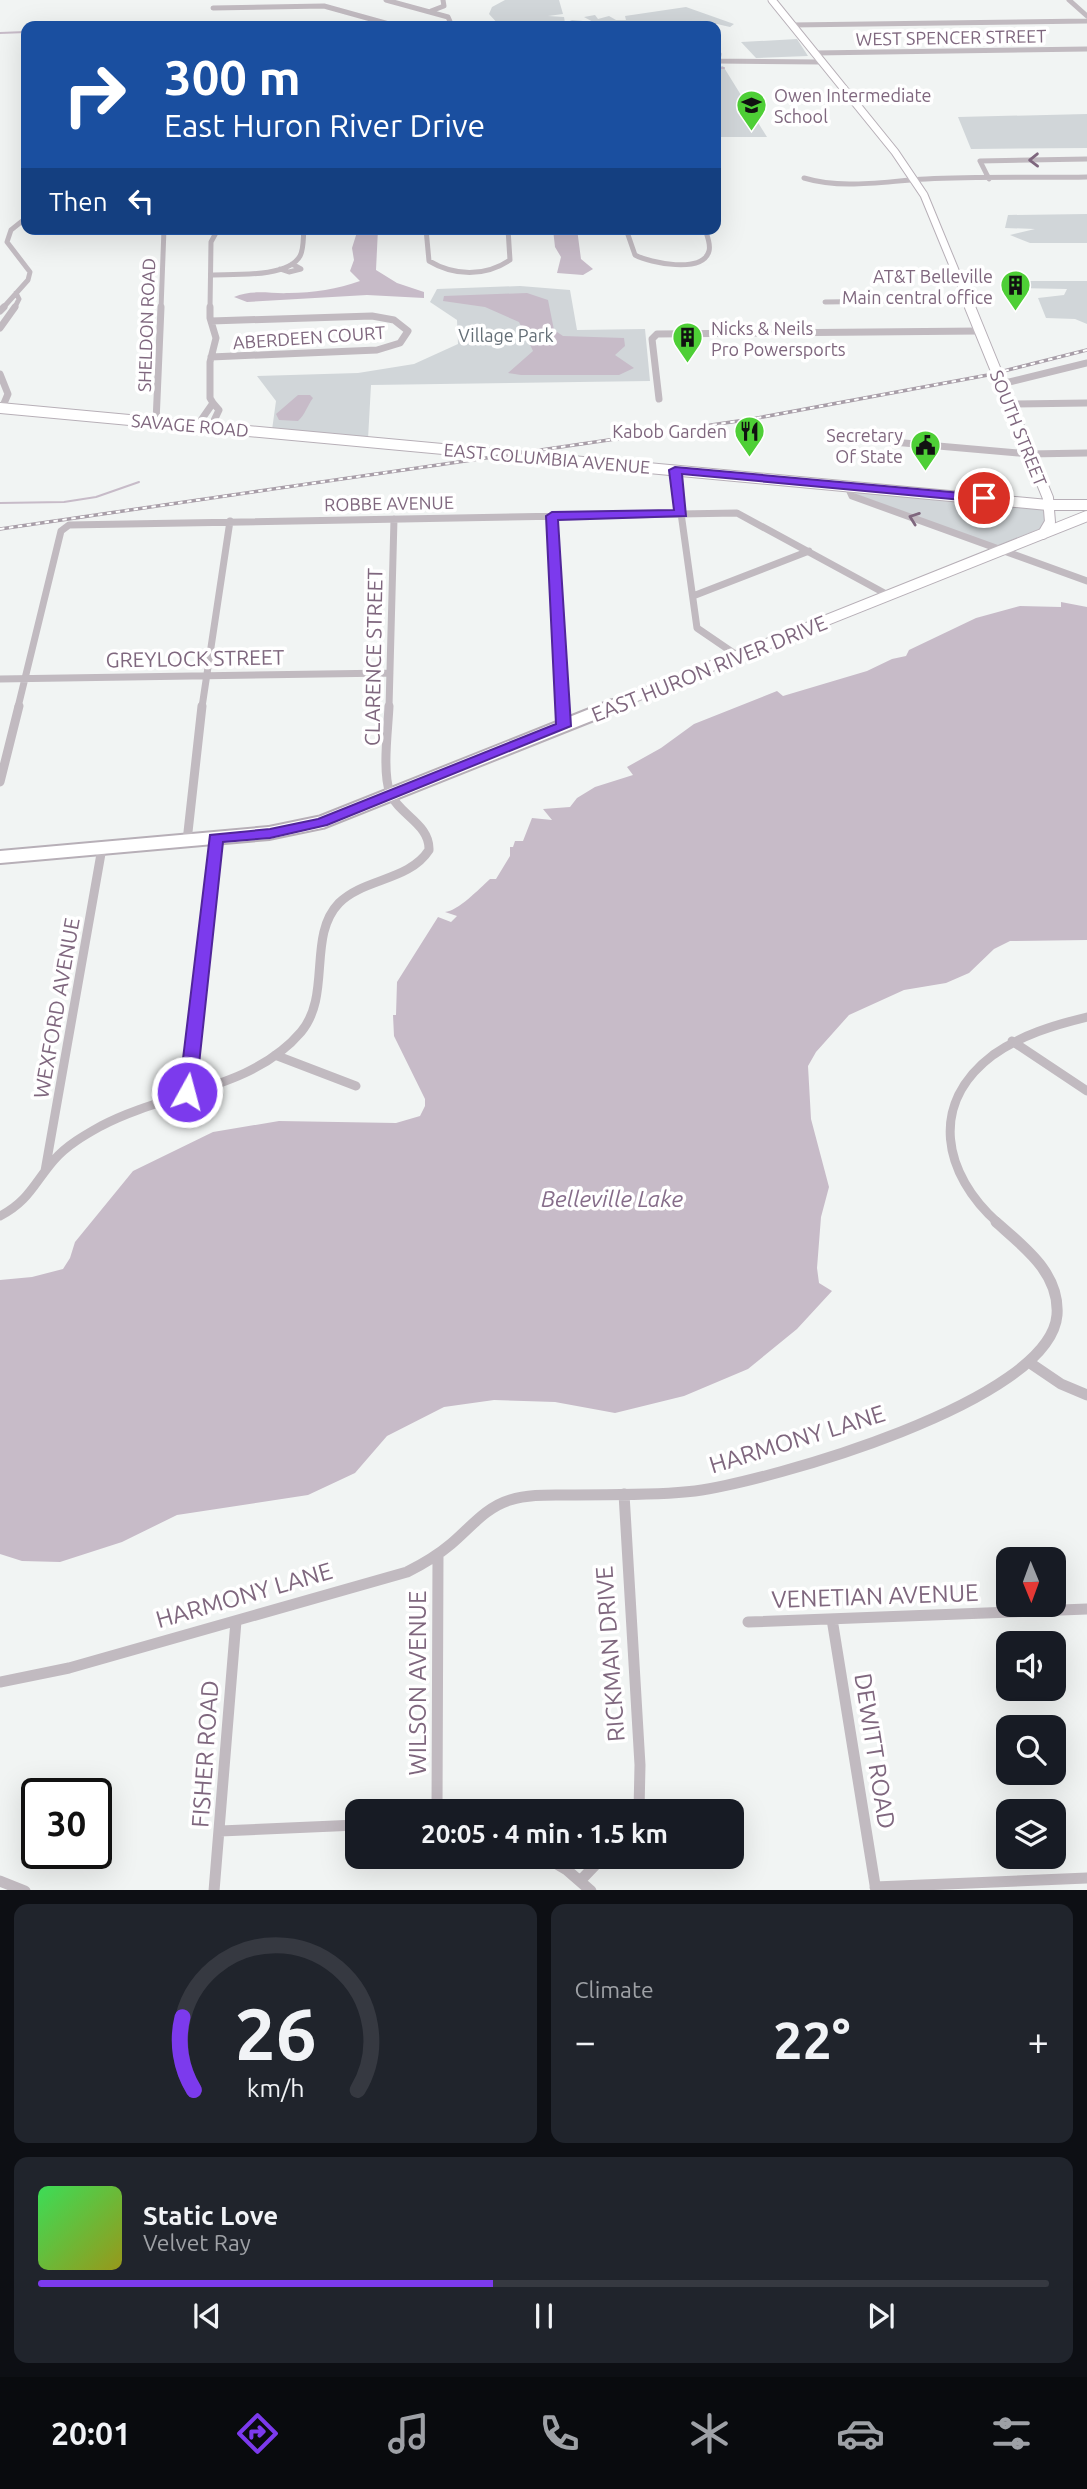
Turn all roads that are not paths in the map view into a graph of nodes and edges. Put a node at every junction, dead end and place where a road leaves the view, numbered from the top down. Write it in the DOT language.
graph roads {
  1 [pos="212,0"];
  2 [pos="386,0"];
  3 [pos="443,0"];
  4 [pos="772,0"];
  5 [pos="1069,0"];
  6 [pos="213,8"];
  7 [pos="430,12"];
  8 [pos="1087,18"];
  9 [pos="213,21"];
  10 [pos="378,21"];
  11 [pos="450,21"];
  12 [pos="792,25"];
  13 [pos="1087,49"];
  14 [pos="818,58"];
  15 [pos="721,60"];
  16 [pos="721,60"];
  17 [pos="1087,159"];
  18 [pos="1087,177"];
  19 [pos="804,178"];
  20 [pos="989,179"];
  21 [pos="916,181"];
  22 [pos="21,223"];
  23 [pos="164,235"];
  24 [pos="215,235"];
  25 [pos="303,235"];
  26 [pos="427,235"];
  27 [pos="508,235"];
  28 [pos="628,235"];
  29 [pos="706,235"];
  30 [pos="211,275"];
  31 [pos="16,293"];
  32 [pos="967,300"];
  33 [pos="825,302"];
  34 [pos="0,311"];
  35 [pos="3,319"];
  36 [pos="211,321"];
  37 [pos="978,326"];
  38 [pos="0,328"];
  39 [pos="211,357"];
  40 [pos="1087,363"];
  41 [pos="0,374"];
  42 [pos="1001,384"];
  43 [pos="659,399"];
  44 [pos="213,403"];
  45 [pos="1087,403"];
  46 [pos="1009,404"];
  47 [pos="1,408"];
  48 [pos="156,422"];
  49 [pos="197,426"];
  50 [pos="211,427"];
  51 [pos="870,440"];
  52 [pos="380,443"];
  53 [pos="1087,453"];
  54 [pos="1029,454"];
  55 [pos="675,470"];
  56 [pos="848,487"];
  57 [pos="1048,505"];
  58 [pos="681,514"];
  59 [pos="1086,514"];
  60 [pos="552,516"];
  61 [pos="394,519"];
  62 [pos="230,522"];
  63 [pos="1044,534"];
  64 [pos="1001,550"];
  65 [pos="809,551"];
  66 [pos="1087,581"];
  67 [pos="888,595"];
  68 [pos="693,596"];
  69 [pos="738,656"];
  70 [pos="390,673"];
  71 [pos="206,676"];
  72 [pos="0,679"];
  73 [pos="25,679"];
  74 [pos="564,726"];
  75 [pos="0,782"];
  76 [pos="391,796"];
  77 [pos="216,839"];
  78 [pos="187,841"];
  79 [pos="102,848"];
  80 [pos="0,857"];
  81 [pos="1087,1017"];
  82 [pos="1012,1041"];
  83 [pos="275,1055"];
  84 [pos="356,1086"];
  85 [pos="1087,1091"];
  86 [pos="187,1092"];
  87 [pos="45,1173"];
  88 [pos="0,1216"];
  89 [pos="1030,1363"];
  90 [pos="1087,1395"];
  91 [pos="624,1494"];
  92 [pos="438,1554"];
  93 [pos="1087,1609"];
  94 [pos="832,1619"];
  95 [pos="236,1621"];
  96 [pos="748,1622"];
  97 [pos="0,1682"];
  98 [pos="437,1799"];
  99 [pos="639,1799"];
  100 [pos="345,1826"];
  101 [pos="220,1831"];
  102 [pos="564,1869"];
  103 [pos="592,1869"];
  104 [pos="1087,1878"];
  105 [pos="581,1880"];
  106 [pos="0,1881"];
  107 [pos="875,1889"];
  108 [pos="22,1890"];
  109 [pos="214,1890"];
  110 [pos="590,1890"];
  1 -- 6 [label="street"];
  2 -- 7 [label="street"];
  3 -- 7 [label="street"];
  4 -- 12 [label="street"];
  5 -- 8 [label="street"];
  6 -- 9 [label="street"];
  6 -- 10 [label="street"];
  7 -- 11 [label="street"];
  8 -- 12 [label="street"];
  12 -- 14 [label="street"];
  13 -- 14 [label="street, WEST SPENCER STREET"];
  14 -- 15 [label="street"];
  14 -- 16 [label="street"];
  14 -- 21 [label="street"];
  17 -- 20 [label="street, one-way"];
  18 -- 20 [label="street"];
  19 -- 21 [label="street"];
  20 -- 21 [label="street"];
  21 -- 32 [label="street"];
  22 -- 31 [label="street"];
  23 -- 48 [label="street, SHELDON ROAD"];
  24 -- 30 [label="street"];
  25 -- 30 [label="street"];
  26 -- 27 [label="street"];
  28 -- 29 [label="street"];
  30 -- 36 [label="street"];
  31 -- 34 [label="street"];
  31 -- 35 [label="street"];
  32 -- 33 [label="street"];
  32 -- 37 [label="street"];
  35 -- 38 [label="street"];
  36 -- 39 [label="street"];
  36 -- 39 [label="street, ABERDEEN COURT"];
  37 -- 42 [label="street, SOUTH STREET"];
  37 -- 43 [label="street"];
  39 -- 44 [label="street"];
  40 -- 42 [label="street"];
  41 -- 47 [label="street"];
  42 -- 46 [label="street, SOUTH STREET"];
  44 -- 49 [label="street"];
  44 -- 50 [label="street"];
  45 -- 46 [label="street"];
  46 -- 54 [label="street, SOUTH STREET"];
  47 -- 48 [label="street, SAVAGE ROAD"];
  48 -- 49 [label="street, SAVAGE ROAD"];
  49 -- 50 [label="street, SAVAGE ROAD"];
  50 -- 52 [label="street, SAVAGE ROAD"];
  51 -- 54 [label="street"];
  52 -- 55 [label="street, EAST COLUMBIA AVENUE"];
  53 -- 54 [label="street"];
  54 -- 57 [label="street, SOUTH STREET"];
  55 -- 56 [label="street, EAST COLUMBIA AVENUE"];
  55 -- 58 [label="street"];
  56 -- 57 [label="street, EAST COLUMBIA AVENUE"];
  64 -- 56 [label="street, one-way"];
  57 -- 59 [label="street, EAST COLUMBIA AVENUE"];
  57 -- 63 [label="street, SOUTH STREET"];
  58 -- 60 [label="street, ROBBE AVENUE"];
  58 -- 65 [label="street, ROBBE AVENUE"];
  58 -- 68 [label="street"];
  59 -- 63 [label="street, EAST HURON RIVER DRIVE"];
  60 -- 61 [label="street, ROBBE AVENUE"];
  60 -- 74 [label="street"];
  61 -- 62 [label="street, ROBBE AVENUE"];
  61 -- 70 [label="street, CLARENCE STREET"];
  62 -- 71 [label="street"];
  62 -- 73 [label="street, ROBBE AVENUE"];
  63 -- 64 [label="street, EAST HURON RIVER DRIVE"];
  64 -- 66 [label="street"];
  64 -- 67 [label="street, EAST HURON RIVER DRIVE"];
  65 -- 67 [label="street, ROBBE AVENUE"];
  65 -- 68 [label="street"];
  67 -- 69 [label="street, EAST HURON RIVER DRIVE"];
  68 -- 69 [label="street"];
  69 -- 74 [label="street, EAST HURON RIVER DRIVE"];
  70 -- 71 [label="street, GREYLOCK STREET"];
  70 -- 76 [label="street, CLARENCE STREET"];
  71 -- 73 [label="street, GREYLOCK STREET"];
  71 -- 78 [label="street"];
  72 -- 73 [label="street, GREYLOCK STREET"];
  73 -- 75 [label="street"];
  74 -- 76 [label="street, EAST HURON RIVER DRIVE"];
  76 -- 77 [label="street, EAST HURON RIVER DRIVE"];
  76 -- 83 [label="street"];
  77 -- 78 [label="street, EAST HURON RIVER DRIVE"];
  77 -- 86 [label="street"];
  78 -- 79 [label="street, EAST HURON RIVER DRIVE"];
  79 -- 80 [label="street, EAST HURON RIVER DRIVE"];
  79 -- 87 [label="street, WEXFORD AVENUE"];
  81 -- 82 [label="street, HARMONY LANE"];
  82 -- 85 [label="street"];
  82 -- 89 [label="street, HARMONY LANE"];
  83 -- 84 [label="street"];
  83 -- 86 [label="street"];
  86 -- 87 [label="street"];
  87 -- 88 [label="street"];
  89 -- 90 [label="street"];
  89 -- 91 [label="street, HARMONY LANE"];
  91 -- 92 [label="street, HARMONY LANE"];
  91 -- 99 [label="street, RICKMAN DRIVE"];
  92 -- 95 [label="street, HARMONY LANE"];
  92 -- 98 [label="street, WILSON AVENUE"];
  93 -- 94 [label="street, VENETIAN AVENUE"];
  94 -- 96 [label="street, VENETIAN AVENUE"];
  94 -- 107 [label="street, DEWITT ROAD"];
  95 -- 97 [label="street, HARMONY LANE"];
  95 -- 101 [label="street, FISHER ROAD"];
  100 -- 101 [label="street"];
  101 -- 109 [label="street, FISHER ROAD"];
  102 -- 105 [label="street"];
  103 -- 105 [label="street"];
  104 -- 107 [label="street"];
  105 -- 110 [label="street"];
  106 -- 108 [label="street"];
}
